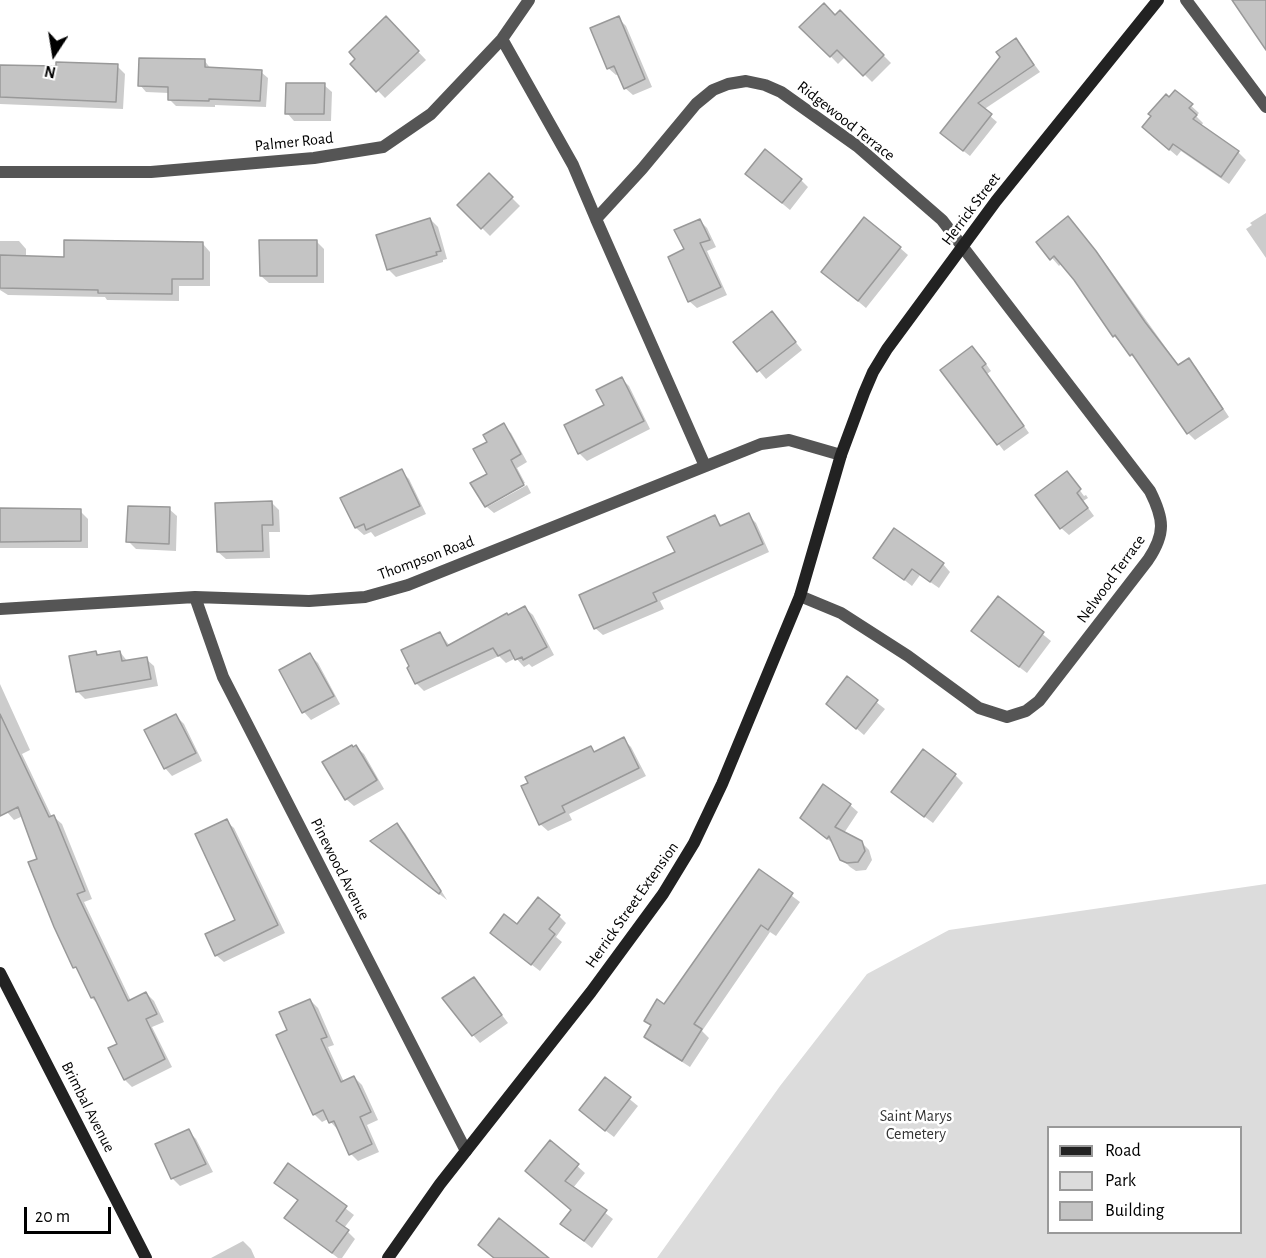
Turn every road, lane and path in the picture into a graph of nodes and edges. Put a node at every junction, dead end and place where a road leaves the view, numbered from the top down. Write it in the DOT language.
graph roads {
  1 [pos="529,0"];
  2 [pos="1158,0"];
  3 [pos="1186,0"];
  4 [pos="502,39"];
  5 [pos="1266,107"];
  6 [pos="0,172"];
  7 [pos="596,219"];
  8 [pos="962,247"];
  9 [pos="841,455"];
  10 [pos="705,466"];
  11 [pos="800,596"];
  12 [pos="195,597"];
  13 [pos="0,609"];
  14 [pos="0,973"];
  15 [pos="466,1151"];
  16 [pos="146,1258"];
  17 [pos="388,1258"];
  1 -- 4 [label="street, Palmer Road"];
  2 -- 8 [label="street, Herrick Street"];
  3 -- 5 [label="street"];
  4 -- 6 [label="street, Palmer Road"];
  4 -- 7 [label="street"];
  7 -- 8 [label="street, Ridgewood Terrace"];
  7 -- 10 [label="street"];
  8 -- 9 [label="street, Herrick Street"];
  8 -- 11 [label="street, Nelwood Terrace"];
  9 -- 10 [label="street, Thompson Road"];
  9 -- 11 [label="street, Herrick Street Extension"];
  10 -- 12 [label="street, Thompson Road"];
  11 -- 15 [label="street, Herrick Street Extension"];
  12 -- 13 [label="street, Thompson Road"];
  12 -- 15 [label="street, Pinewood Avenue"];
  14 -- 16 [label="street, Brimbal Avenue"];
  15 -- 17 [label="street, Herrick Street Extension"];
}
